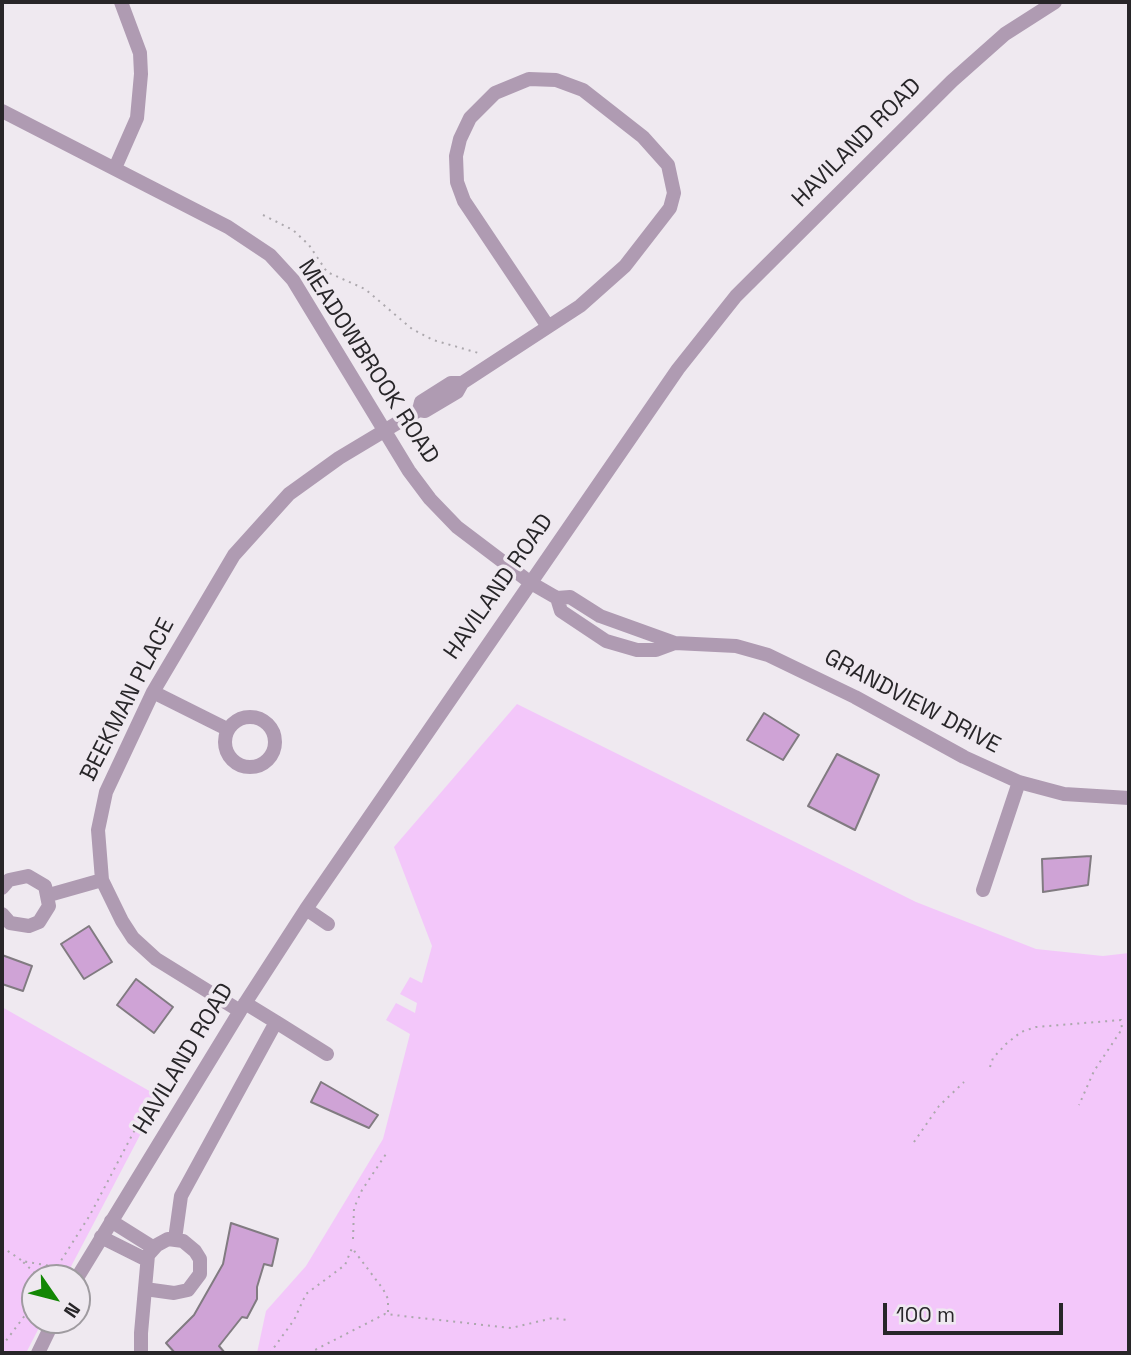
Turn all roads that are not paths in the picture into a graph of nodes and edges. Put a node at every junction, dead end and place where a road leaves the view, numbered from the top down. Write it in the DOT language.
graph roads {
  1 [pos="121,2"];
  2 [pos="1055,2"];
  3 [pos="2,111"];
  4 [pos="115,168"];
  5 [pos="547,325"];
  6 [pos="387,430"];
  7 [pos="531,583"];
  8 [pos="557,598"];
  9 [pos="675,643"];
  10 [pos="153,692"];
  11 [pos="227,729"];
  12 [pos="1019,782"];
  13 [pos="1129,798"];
  14 [pos="102,880"];
  15 [pos="2,888"];
  16 [pos="983,890"];
  17 [pos="49,895"];
  18 [pos="306,909"];
  19 [pos="2,914"];
  20 [pos="328,924"];
  21 [pos="242,1007"];
  22 [pos="276,1022"];
  23 [pos="327,1054"];
  24 [pos="111,1221"];
  25 [pos="101,1237"];
  26 [pos="175,1239"];
  27 [pos="150,1254"];
  28 [pos="85,1264"];
  29 [pos="145,1289"];
  30 [pos="47,1334"];
  31 [pos="38,1353"];
  32 [pos="141,1353"];
  1 -- 4 [label="street"];
  2 -- 7 [label="street, HAVILAND ROAD"];
  3 -- 4 [label="street, MEADOWBROOK ROAD"];
  4 -- 6 [label="street, MEADOWBROOK ROAD"];
  5 -- 5 [label="street"];
  5 -- 6 [label="street, BEEKMAN PLACE"];
  6 -- 7 [label="street, MEADOWBROOK ROAD"];
  6 -- 10 [label="street, BEEKMAN PLACE"];
  7 -- 8 [label="street, MEADOWBROOK ROAD"];
  7 -- 18 [label="street, HAVILAND ROAD"];
  8 -- 9 [label="street, GRANDVIEW DRIVE"];
  8 -- 9 [label="street, GRANDVIEW DRIVE"];
  9 -- 12 [label="street, GRANDVIEW DRIVE"];
  10 -- 11 [label="street"];
  10 -- 14 [label="street, BEEKMAN PLACE"];
  12 -- 13 [label="street, GRANDVIEW DRIVE"];
  12 -- 16 [label="street"];
  14 -- 17 [label="street"];
  14 -- 21 [label="street, BEEKMAN PLACE"];
  15 -- 17 [label="street"];
  17 -- 19 [label="street"];
  18 -- 20 [label="street"];
  18 -- 21 [label="street, HAVILAND ROAD"];
  21 -- 22 [label="street, BEEKMAN PLACE"];
  21 -- 24 [label="street, HAVILAND ROAD"];
  22 -- 23 [label="street, BEEKMAN PLACE"];
  22 -- 26 [label="street"];
  24 -- 25 [label="street, HAVILAND ROAD"];
  24 -- 27 [label="street"];
  25 -- 27 [label="street"];
  25 -- 28 [label="street, HAVILAND ROAD"];
  26 -- 27 [label="street"];
  26 -- 29 [label="street"];
  27 -- 29 [label="street"];
  29 -- 32 [label="street"];
  30 -- 31 [label="street"];
}
